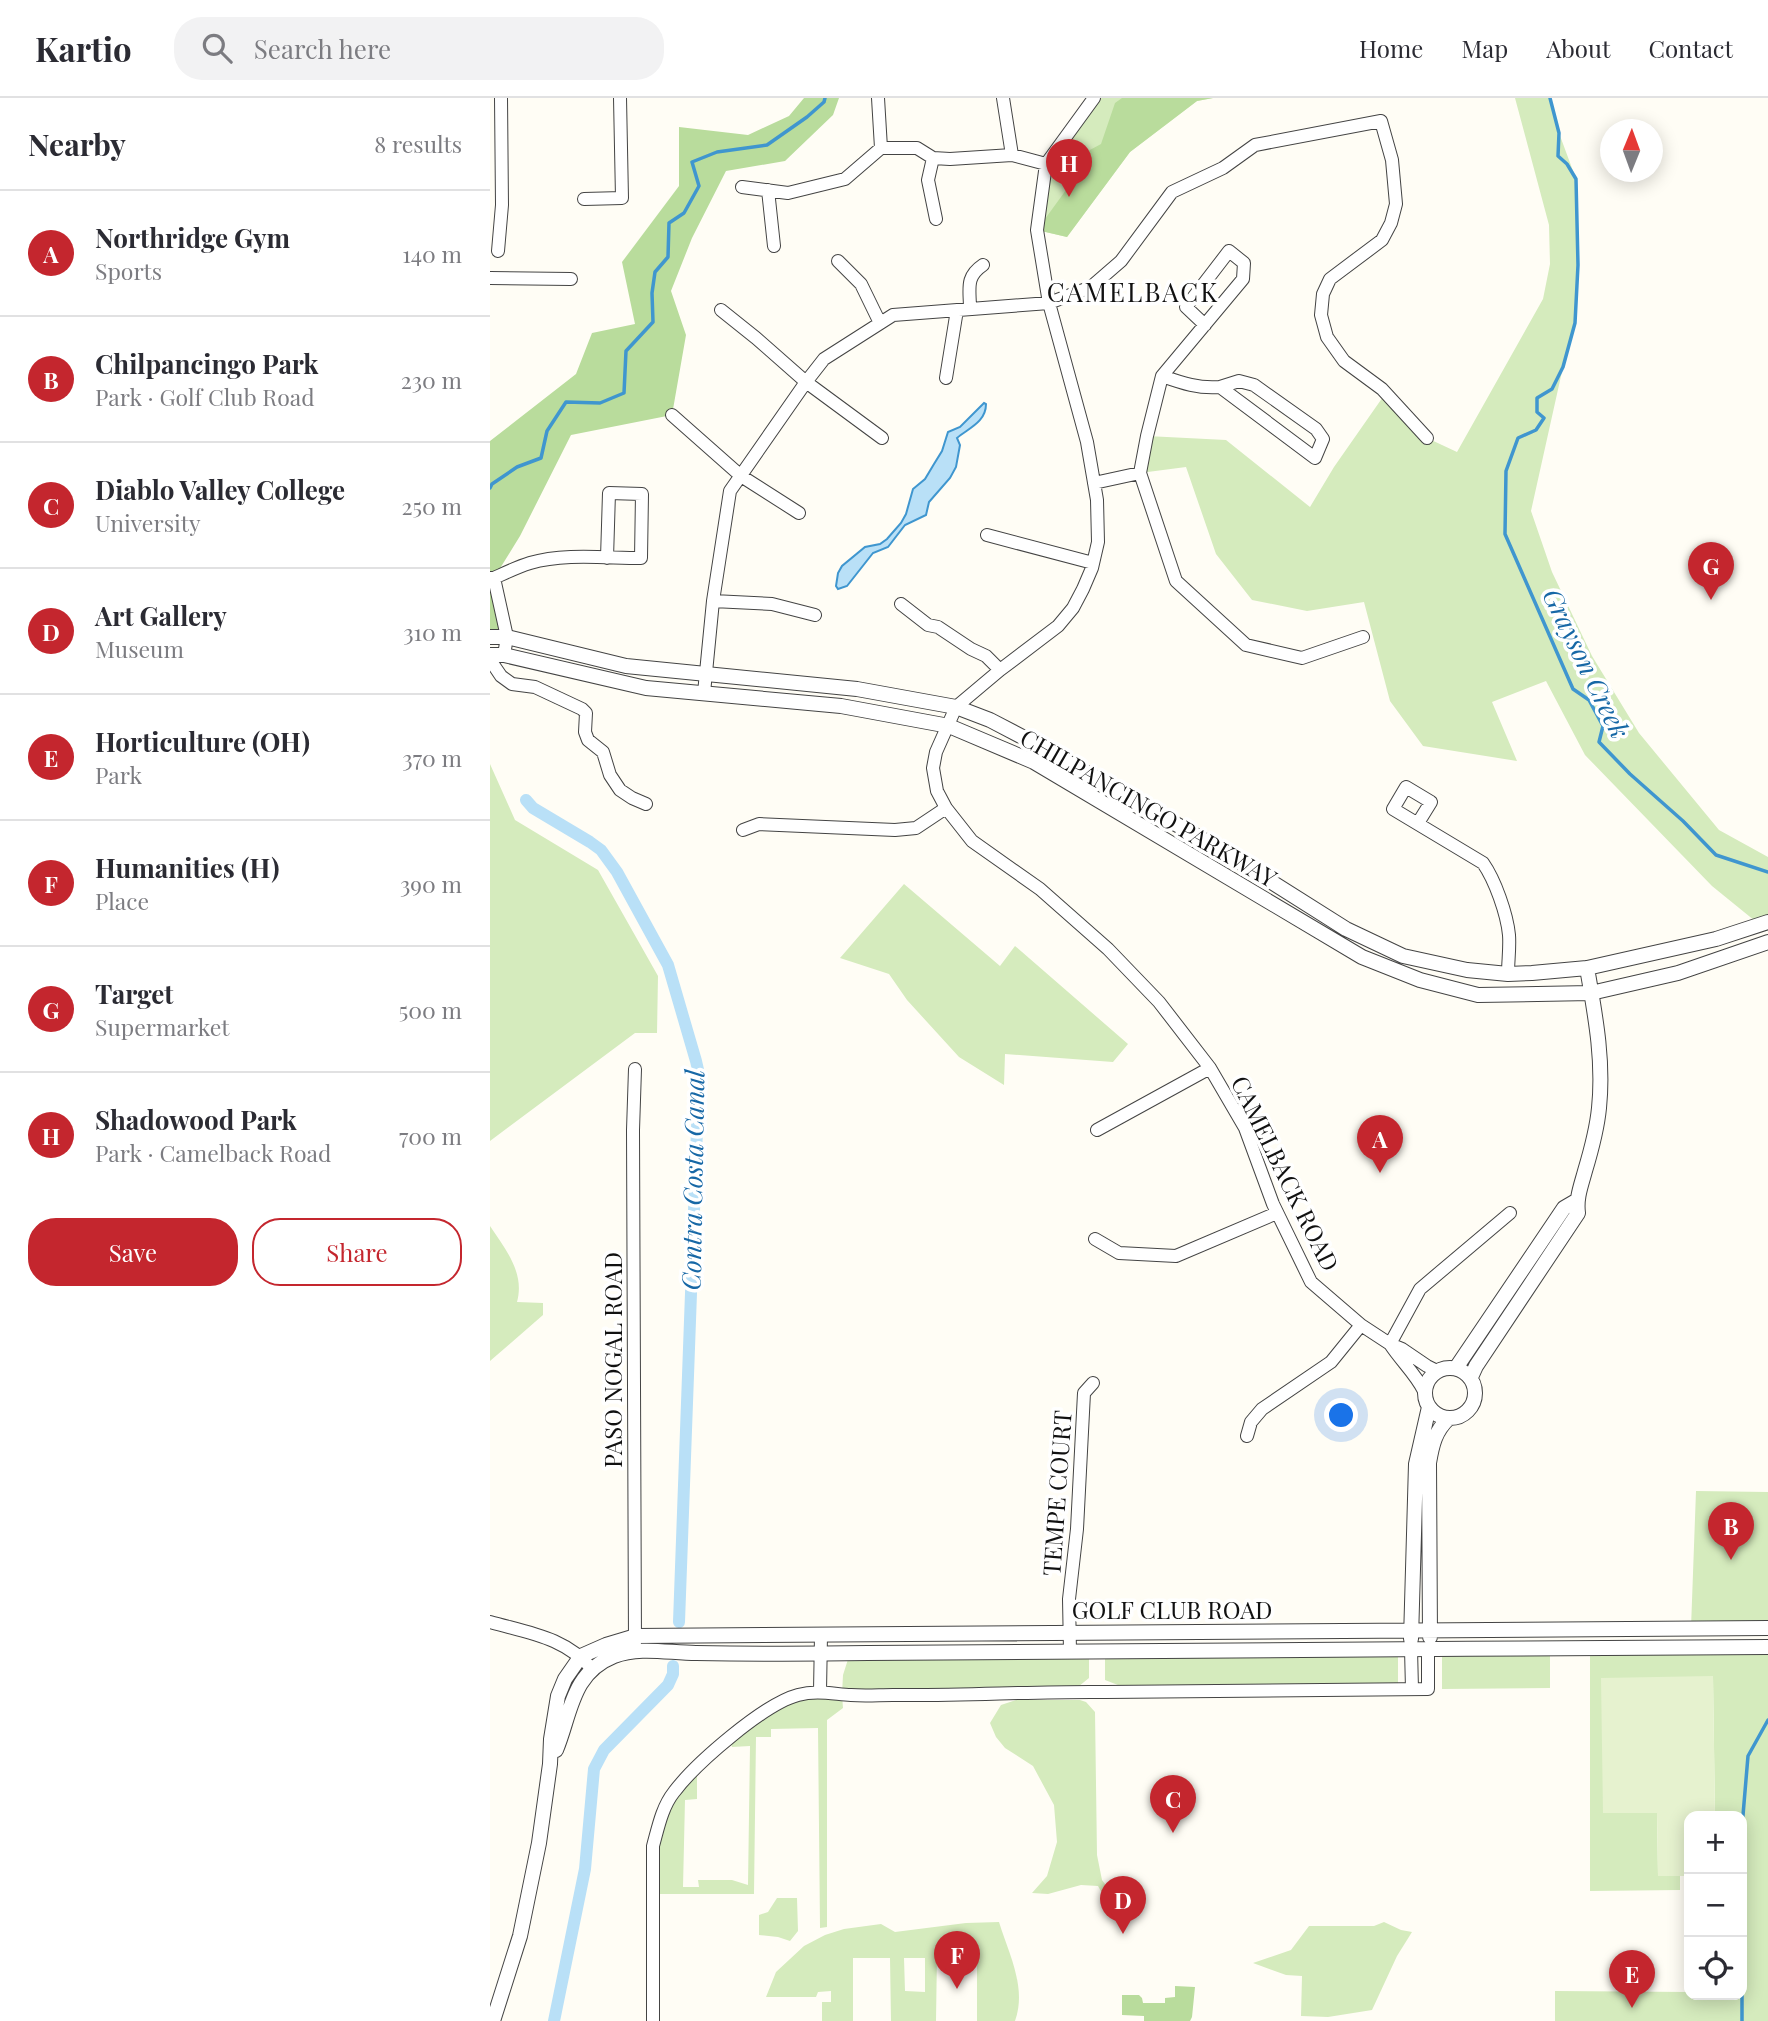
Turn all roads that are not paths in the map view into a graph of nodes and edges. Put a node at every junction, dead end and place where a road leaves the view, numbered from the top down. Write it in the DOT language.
graph roads {
  1 [pos="501,98"];
  2 [pos="620,98"];
  3 [pos="878,98"];
  4 [pos="1003,98"];
  5 [pos="1094,98"];
  6 [pos="881,148"];
  7 [pos="1012,155"];
  8 [pos="933,158"];
  9 [pos="1046,164"];
  10 [pos="742,187"];
  11 [pos="768,190"];
  12 [pos="584,199"];
  13 [pos="496,204"];
  14 [pos="936,219"];
  15 [pos="774,246"];
  16 [pos="498,251"];
  17 [pos="838,261"];
  18 [pos="983,265"];
  19 [pos="490,278"];
  20 [pos="571,279"];
  21 [pos="1049,303"];
  22 [pos="964,309"];
  23 [pos="721,310"];
  24 [pos="880,323"];
  25 [pos="1205,325"];
  26 [pos="1162,376"];
  27 [pos="946,378"];
  28 [pos="806,382"];
  29 [pos="1220,387"];
  30 [pos="672,415"];
  31 [pos="882,438"];
  32 [pos="1427,438"];
  33 [pos="1140,473"];
  34 [pos="741,476"];
  35 [pos="1094,483"];
  36 [pos="799,513"];
  37 [pos="987,535"];
  38 [pos="607,558"];
  39 [pos="1093,563"];
  40 [pos="492,578"];
  41 [pos="713,601"];
  42 [pos="901,604"];
  43 [pos="815,615"];
  44 [pos="507,637"];
  45 [pos="1363,637"];
  46 [pos="490,638"];
  47 [pos="495,657"];
  48 [pos="1000,670"];
  49 [pos="706,674"];
  50 [pos="704,693"];
  51 [pos="956,708"];
  52 [pos="949,726"];
  53 [pos="646,804"];
  54 [pos="946,808"];
  55 [pos="1418,823"];
  56 [pos="743,831"];
  57 [pos="1768,922"];
  58 [pos="1768,933"];
  59 [pos="1768,942"];
  60 [pos="1743,950"];
  61 [pos="1587,968"];
  62 [pos="1508,974"];
  63 [pos="1591,993"];
  64 [pos="1210,1068"];
  65 [pos="635,1069"];
  66 [pos="1097,1130"];
  67 [pos="1576,1201"];
  68 [pos="1277,1213"];
  69 [pos="1510,1213"];
  70 [pos="1095,1239"];
  71 [pos="1361,1325"];
  72 [pos="1390,1344"];
  73 [pos="1456,1368"];
  74 [pos="1437,1371"];
  75 [pos="1471,1377"];
  76 [pos="1093,1383"];
  77 [pos="1424,1391"];
  78 [pos="1429,1407"];
  79 [pos="1449,1418"];
  80 [pos="1247,1436"];
  81 [pos="490,1622"];
  82 [pos="1768,1628"];
  83 [pos="1412,1630"];
  84 [pos="1431,1630"];
  85 [pos="1070,1633"];
  86 [pos="821,1634"];
  87 [pos="635,1643"];
  88 [pos="1768,1647"];
  89 [pos="1411,1649"];
  90 [pos="1428,1649"];
  91 [pos="1070,1651"];
  92 [pos="821,1653"];
  93 [pos="581,1656"];
  94 [pos="593,1670"];
  95 [pos="1412,1689"];
  96 [pos="820,1691"];
  97 [pos="550,1764"];
  98 [pos="492,2021"];
  99 [pos="653,2021"];
  1 -- 13 [label="street"];
  2 -- 12 [label="street"];
  3 -- 6 [label="street"];
  4 -- 7 [label="street"];
  5 -- 9 [label="street, CAMELBACK ROAD"];
  6 -- 8 [label="street"];
  6 -- 11 [label="street"];
  7 -- 8 [label="street"];
  7 -- 9 [label="street"];
  8 -- 14 [label="street"];
  9 -- 21 [label="street, CAMELBACK ROAD"];
  10 -- 11 [label="street"];
  11 -- 15 [label="street"];
  13 -- 16 [label="street"];
  17 -- 24 [label="street"];
  18 -- 22 [label="street"];
  19 -- 20 [label="street"];
  21 -- 22 [label="street"];
  21 -- 32 [label="street"];
  21 -- 35 [label="street, CAMELBACK ROAD"];
  22 -- 24 [label="street"];
  22 -- 27 [label="street"];
  23 -- 28 [label="street"];
  24 -- 28 [label="street"];
  25 -- 25 [label="street"];
  25 -- 26 [label="street"];
  26 -- 29 [label="street"];
  26 -- 33 [label="street"];
  28 -- 31 [label="street"];
  28 -- 34 [label="street"];
  29 -- 29 [label="street"];
  30 -- 34 [label="street"];
  33 -- 35 [label="street"];
  33 -- 45 [label="street"];
  34 -- 36 [label="street"];
  34 -- 41 [label="street"];
  35 -- 39 [label="street, CAMELBACK ROAD"];
  37 -- 39 [label="street"];
  38 -- 38 [label="street"];
  38 -- 40 [label="street"];
  39 -- 48 [label="street, CAMELBACK ROAD"];
  40 -- 44 [label="street"];
  41 -- 43 [label="street"];
  41 -- 49 [label="street"];
  42 -- 48 [label="street"];
  44 -- 46 [label="street, CHILPANCINGO PARKWAY"];
  44 -- 47 [label="street"];
  44 -- 49 [label="street, CHILPANCINGO PARKWAY"];
  47 -- 50 [label="street, CHILPANCINGO PARKWAY"];
  47 -- 53 [label="street"];
  48 -- 51 [label="street, CAMELBACK ROAD"];
  49 -- 50 [label="street"];
  49 -- 51 [label="street, CHILPANCINGO PARKWAY"];
  50 -- 52 [label="street, CHILPANCINGO PARKWAY"];
  51 -- 52 [label="street, CAMELBACK ROAD"];
  51 -- 62 [label="street, CHILPANCINGO PARKWAY"];
  52 -- 54 [label="street, CAMELBACK ROAD"];
  52 -- 63 [label="street, CHILPANCINGO PARKWAY"];
  54 -- 56 [label="street"];
  54 -- 64 [label="street, CAMELBACK ROAD"];
  55 -- 62 [label="street"];
  57 -- 61 [label="street, CHILPANCINGO PARKWAY"];
  58 -- 60 [label="street"];
  59 -- 60 [label="street, CHILPANCINGO PARKWAY"];
  60 -- 63 [label="street, CHILPANCINGO PARKWAY"];
  61 -- 62 [label="street, CHILPANCINGO PARKWAY"];
  61 -- 63 [label="street"];
  63 -- 67 [label="street"];
  64 -- 66 [label="street"];
  64 -- 68 [label="street, CAMELBACK ROAD"];
  65 -- 87 [label="street, PASO NOGAL ROAD"];
  67 -- 73 [label="street"];
  67 -- 75 [label="street"];
  68 -- 70 [label="street"];
  68 -- 71 [label="street, CAMELBACK ROAD"];
  69 -- 72 [label="street"];
  71 -- 72 [label="street, CAMELBACK ROAD"];
  71 -- 80 [label="street"];
  72 -- 74 [label="street, CAMELBACK ROAD"];
  72 -- 77 [label="street, CAMELBACK ROAD"];
  73 -- 74 [label="street"];
  73 -- 75 [label="street"];
  74 -- 77 [label="street"];
  75 -- 79 [label="street"];
  76 -- 85 [label="street, TEMPE COURT"];
  77 -- 78 [label="street"];
  78 -- 79 [label="street"];
  78 -- 83 [label="street"];
  79 -- 84 [label="street"];
  81 -- 93 [label="street"];
  82 -- 84 [label="street, GOLF CLUB ROAD"];
  83 -- 84 [label="street, GOLF CLUB ROAD"];
  83 -- 85 [label="street, GOLF CLUB ROAD"];
  83 -- 89 [label="street"];
  84 -- 90 [label="street"];
  85 -- 86 [label="street, GOLF CLUB ROAD"];
  85 -- 91 [label="street, TEMPE COURT"];
  86 -- 87 [label="street, GOLF CLUB ROAD"];
  86 -- 92 [label="street"];
  87 -- 92 [label="street, GOLF CLUB ROAD"];
  87 -- 93 [label="street, GOLF CLUB ROAD"];
  87 -- 94 [label="street"];
  88 -- 90 [label="street, GOLF CLUB ROAD"];
  89 -- 90 [label="street, GOLF CLUB ROAD"];
  89 -- 91 [label="street, GOLF CLUB ROAD"];
  89 -- 95 [label="street"];
  90 -- 95 [label="street"];
  91 -- 92 [label="street, GOLF CLUB ROAD"];
  92 -- 96 [label="street"];
  93 -- 94 [label="street"];
  93 -- 97 [label="street"];
  94 -- 97 [label="street"];
  95 -- 96 [label="street"];
  96 -- 99 [label="street"];
  97 -- 98 [label="street"];
}
